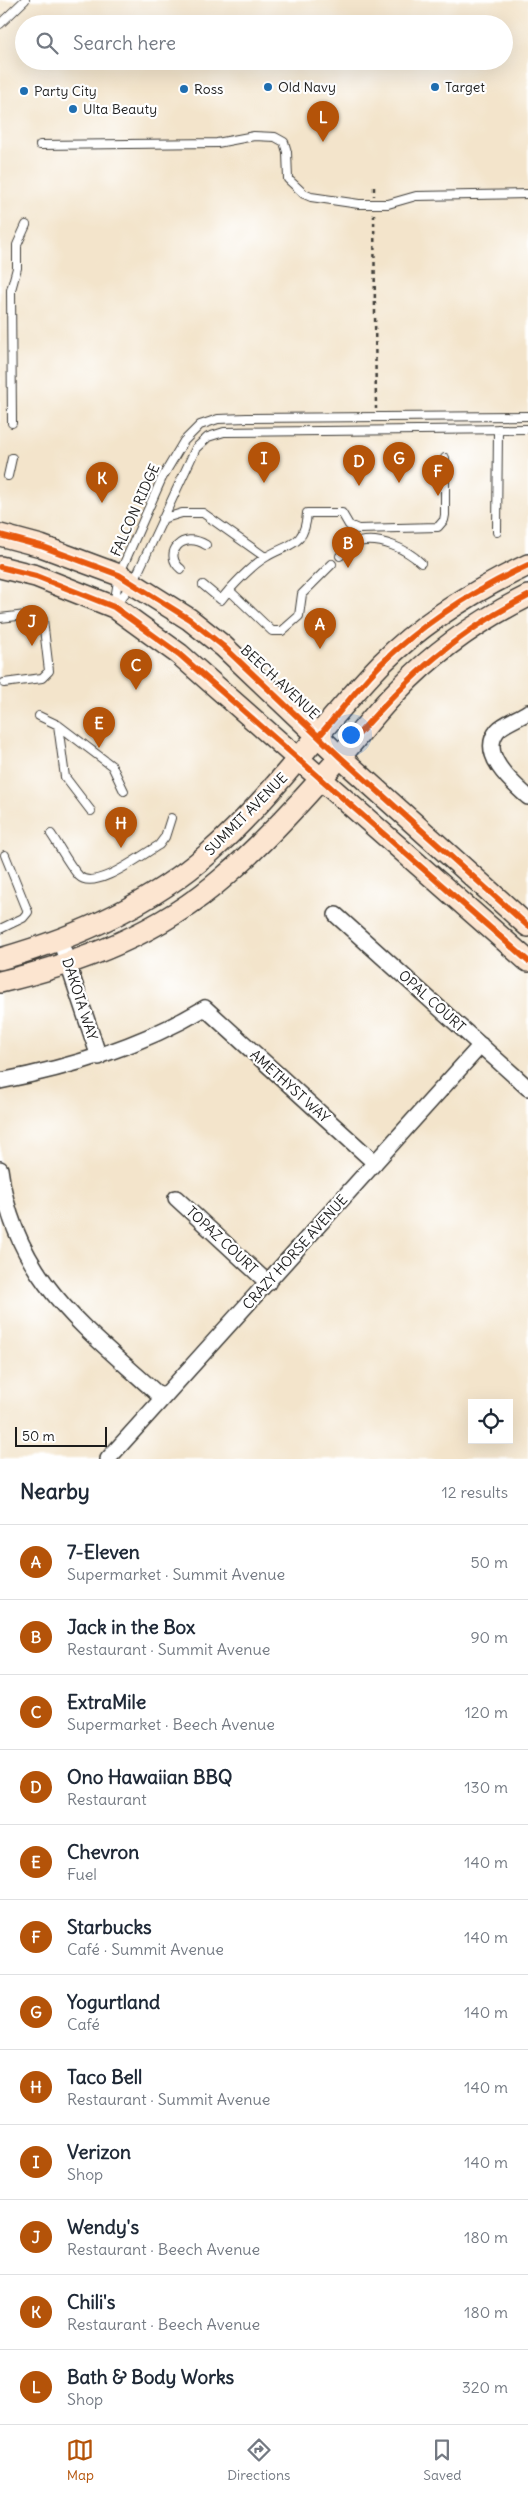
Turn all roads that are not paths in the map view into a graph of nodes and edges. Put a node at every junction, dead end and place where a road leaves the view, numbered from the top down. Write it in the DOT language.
graph roads {
  1 [pos="24,0"];
  2 [pos="0,24"];
  3 [pos="40,145"];
  4 [pos="528,194"];
  5 [pos="26,224"];
  6 [pos="528,416"];
  7 [pos="12,423"];
  8 [pos="498,429"];
  9 [pos="528,429"];
  10 [pos="12,458"];
  11 [pos="445,458"];
  12 [pos="8,476"];
  13 [pos="162,519"];
  14 [pos="497,532"];
  15 [pos="0,535"];
  16 [pos="206,545"];
  17 [pos="340,556"];
  18 [pos="265,557"];
  19 [pos="421,563"];
  20 [pos="332,564"];
  21 [pos="528,565"];
  22 [pos="0,567"];
  23 [pos="181,569"];
  24 [pos="126,579"];
  25 [pos="203,585"];
  26 [pos="229,590"];
  27 [pos="528,596"];
  28 [pos="114,607"];
  29 [pos="0,618"];
  30 [pos="4,683"];
  31 [pos="528,712"];
  32 [pos="39,716"];
  33 [pos="58,725"];
  34 [pos="319,736"];
  35 [pos="340,757"];
  36 [pos="299,760"];
  37 [pos="320,778"];
  38 [pos="124,791"];
  39 [pos="528,797"];
  40 [pos="92,811"];
  41 [pos="171,818"];
  42 [pos="51,834"];
  43 [pos="5,855"];
  44 [pos="336,915"];
  45 [pos="528,926"];
  46 [pos="0,929"];
  47 [pos="60,940"];
  48 [pos="0,960"];
  49 [pos="528,961"];
  50 [pos="69,964"];
  51 [pos="0,982"];
  52 [pos="482,1045"];
  53 [pos="99,1057"];
  54 [pos="0,1081"];
  55 [pos="528,1088"];
  56 [pos="375,1163"];
  57 [pos="0,1169"];
  58 [pos="176,1198"];
  59 [pos="268,1283"];
  60 [pos="162,1398"];
  61 [pos="108,1459"];
  1 -- 2 [label="lane"];
  3 -- 4 [label="lane"];
  5 -- 7 [label="lane"];
  6 -- 24 [label="lane, FALCON RIDGE"];
  8 -- 9 [label="lane, FALCON RIDGE"];
  8 -- 13 [label="lane, FALCON RIDGE"];
  8 -- 14 [label="lane"];
  10 -- 12 [label="lane"];
  11 -- 18 [label="lane"];
  13 -- 18 [label="lane"];
  13 -- 24 [label="lane, FALCON RIDGE"];
  15 -- 24 [label="main road, BEECH AVENUE"];
  16 -- 23 [label="lane"];
  17 -- 19 [label="lane"];
  18 -- 26 [label="lane"];
  20 -- 26 [label="lane"];
  21 -- 34 [label="main road, SUMMIT AVENUE"];
  22 -- 28 [label="main road"];
  24 -- 28 [label="lane, FALCON RIDGE"];
  24 -- 28 [label="lane, FALCON RIDGE"];
  24 -- 34 [label="main road, BEECH AVENUE"];
  25 -- 26 [label="lane"];
  27 -- 35 [label="main road, SUMMIT AVENUE"];
  28 -- 36 [label="main road"];
  29 -- 30 [label="lane"];
  31 -- 39 [label="street"];
  32 -- 33 [label="lane"];
  33 -- 38 [label="lane"];
  33 -- 40 [label="lane"];
  34 -- 35 [label="main road, BEECH AVENUE"];
  34 -- 36 [label="main road, SUMMIT AVENUE"];
  35 -- 37 [label="main road, SUMMIT AVENUE"];
  35 -- 45 [label="main road, BEECH AVENUE"];
  36 -- 37 [label="main road"];
  36 -- 47 [label="main road, SUMMIT AVENUE"];
  37 -- 49 [label="main road"];
  37 -- 50 [label="main road, SUMMIT AVENUE"];
  41 -- 42 [label="lane"];
  43 -- 46 [label="lane"];
  44 -- 52 [label="street, OPAL COURT"];
  47 -- 48 [label="main road, SUMMIT AVENUE"];
  47 -- 50 [label="street, DAKOTA WAY"];
  50 -- 51 [label="main road, SUMMIT AVENUE"];
  50 -- 53 [label="street, DAKOTA WAY"];
  52 -- 55 [label="street, OPAL COURT"];
  52 -- 56 [label="street, CRAZY HORSE AVENUE"];
  53 -- 54 [label="street"];
  53 -- 56 [label="street, AMETHYST WAY"];
  56 -- 59 [label="street, CRAZY HORSE AVENUE"];
  57 -- 60 [label="street"];
  58 -- 59 [label="street, TOPAZ COURT"];
  59 -- 60 [label="street, CRAZY HORSE AVENUE"];
  60 -- 61 [label="street, CRAZY HORSE AVENUE"];
}
